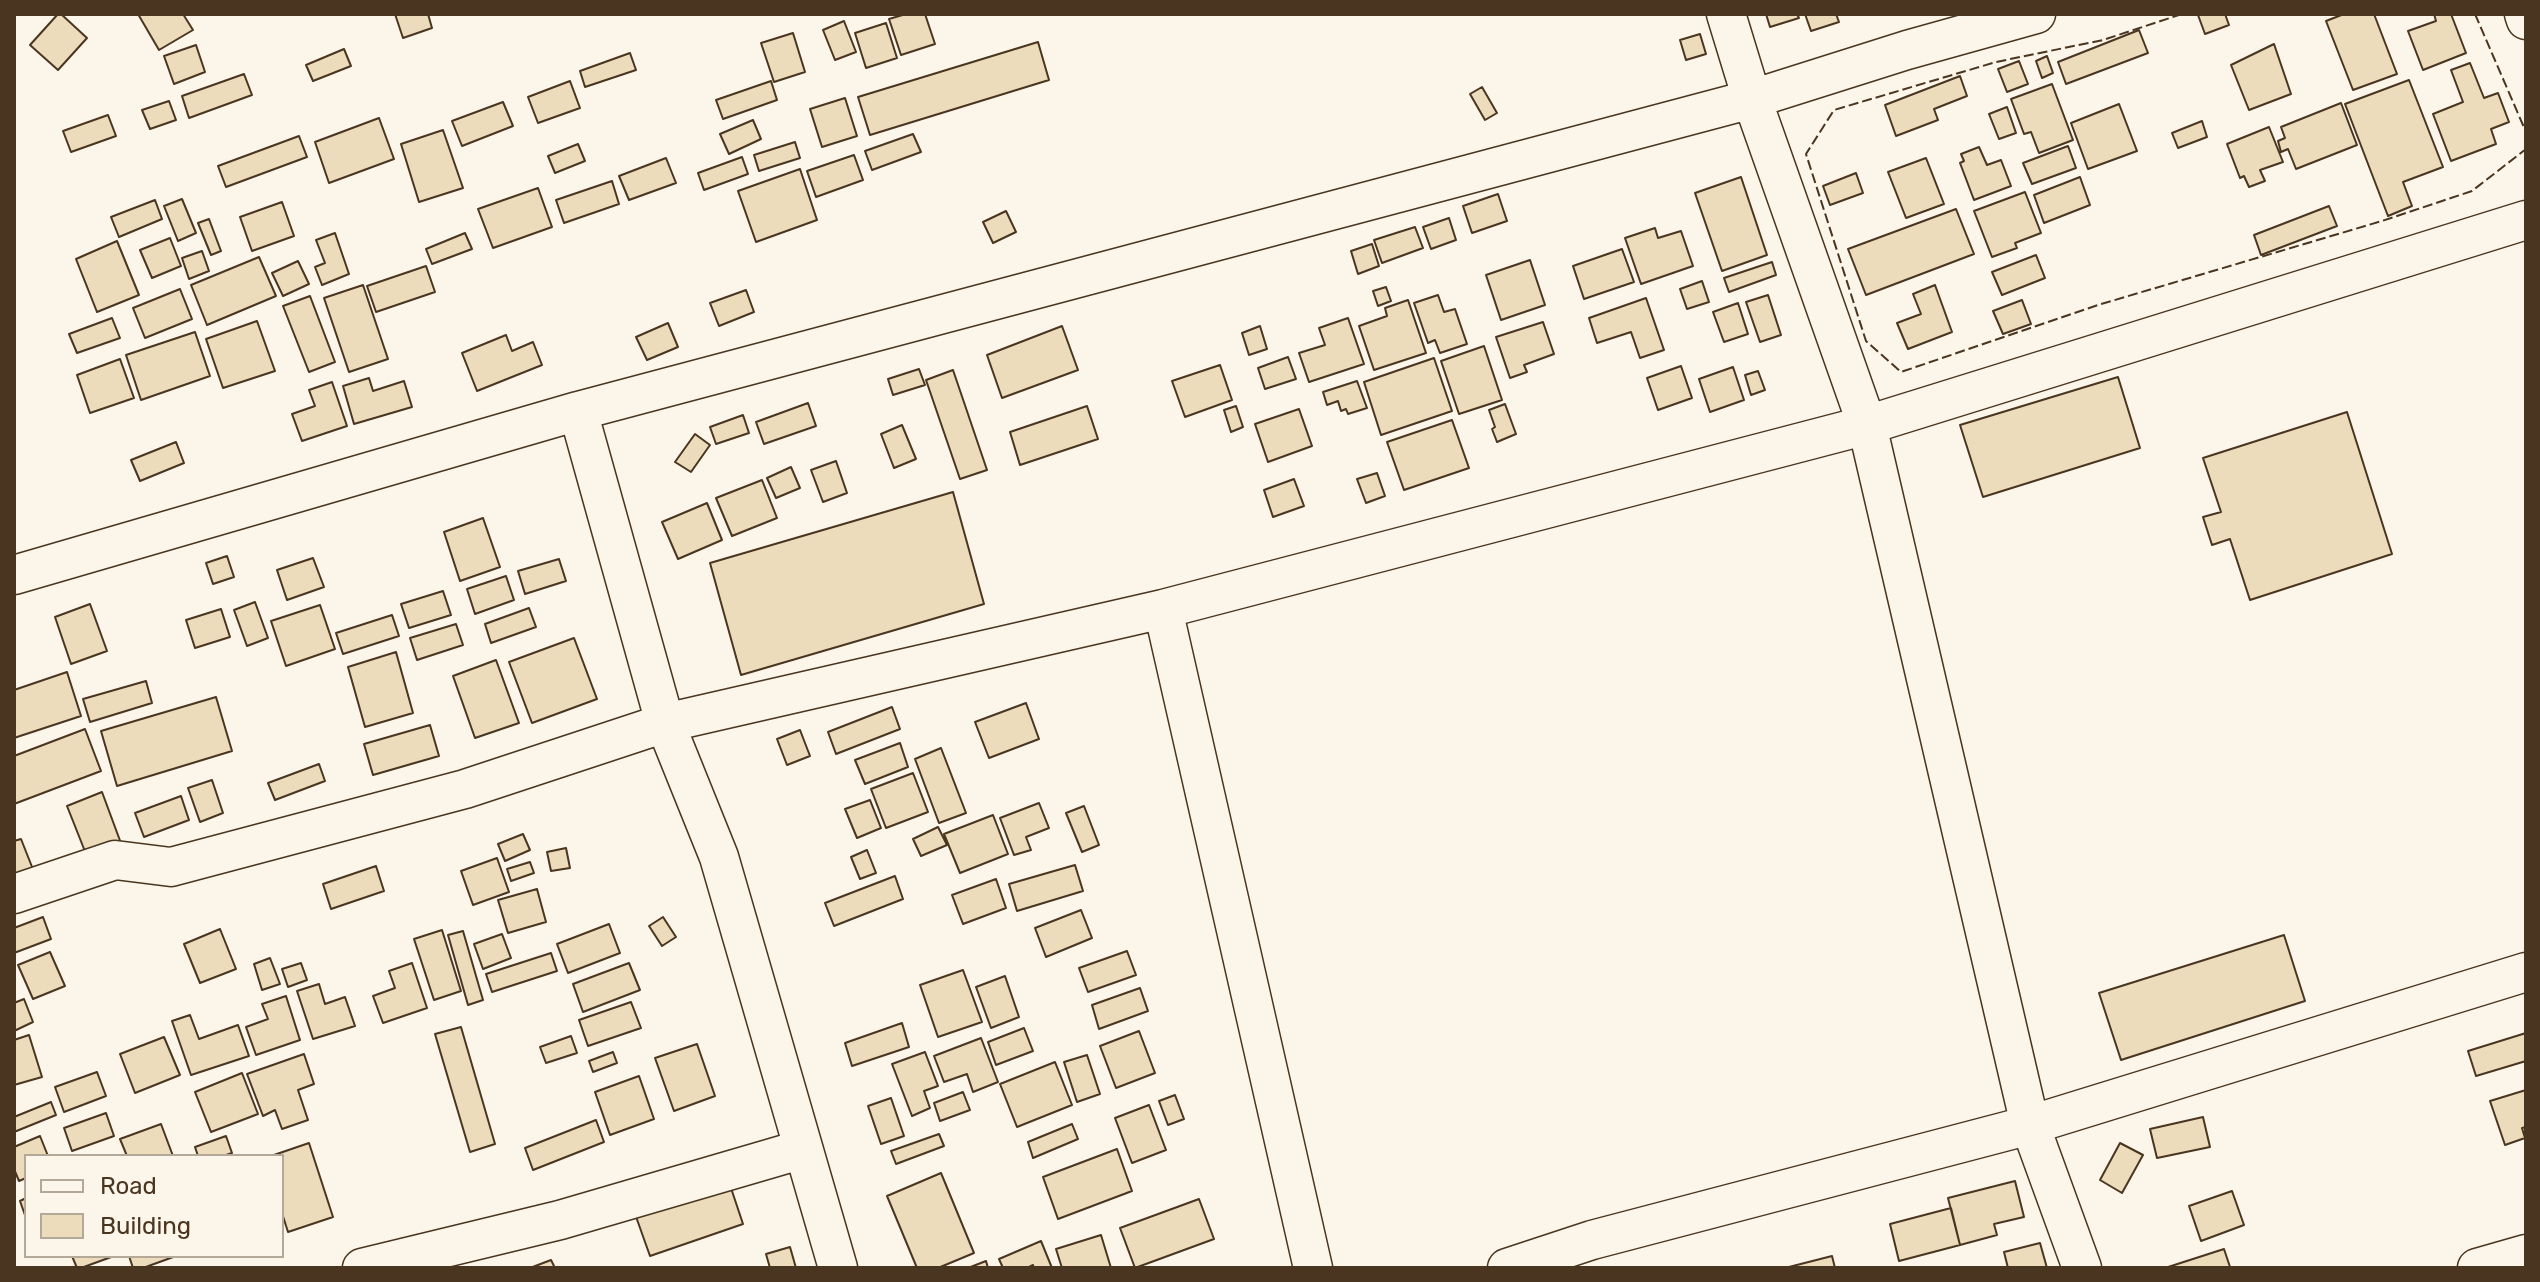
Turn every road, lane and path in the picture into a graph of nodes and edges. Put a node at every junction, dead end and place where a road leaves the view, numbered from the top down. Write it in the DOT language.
graph roads {
  1 [pos="1726,14"];
  2 [pos="2036,14"];
  3 [pos="2524,14"];
  4 [pos="2526,20"];
  5 [pos="1752,99"];
  6 [pos="2526,220"];
  7 [pos="578,411"];
  8 [pos="1867,425"];
  9 [pos="14,575"];
  10 [pos="1163,609"];
  11 [pos="665,723"];
  12 [pos="14,894"];
  13 [pos="2526,972"];
  14 [pos="2030,1125"];
  15 [pos="803,1149"];
  16 [pos="1596,1254"];
  17 [pos="2526,1254"];
  18 [pos="362,1268"];
  19 [pos="838,1268"];
  20 [pos="1313,1268"];
  21 [pos="1507,1268"];
  22 [pos="2082,1268"];
  23 [pos="2477,1268"];
  1 -- 5 [label="street"];
  2 -- 5 [label="street"];
  3 -- 4 [label="street"];
  5 -- 7 [label="street"];
  5 -- 8 [label="street"];
  6 -- 8 [label="street"];
  7 -- 9 [label="street"];
  7 -- 11 [label="street"];
  8 -- 10 [label="street"];
  8 -- 14 [label="street"];
  10 -- 11 [label="street"];
  10 -- 20 [label="street"];
  11 -- 12 [label="street"];
  11 -- 15 [label="street"];
  13 -- 14 [label="street"];
  14 -- 16 [label="street"];
  14 -- 22 [label="street"];
  15 -- 18 [label="street"];
  15 -- 19 [label="street"];
  16 -- 21 [label="street"];
  17 -- 23 [label="street"];
}
